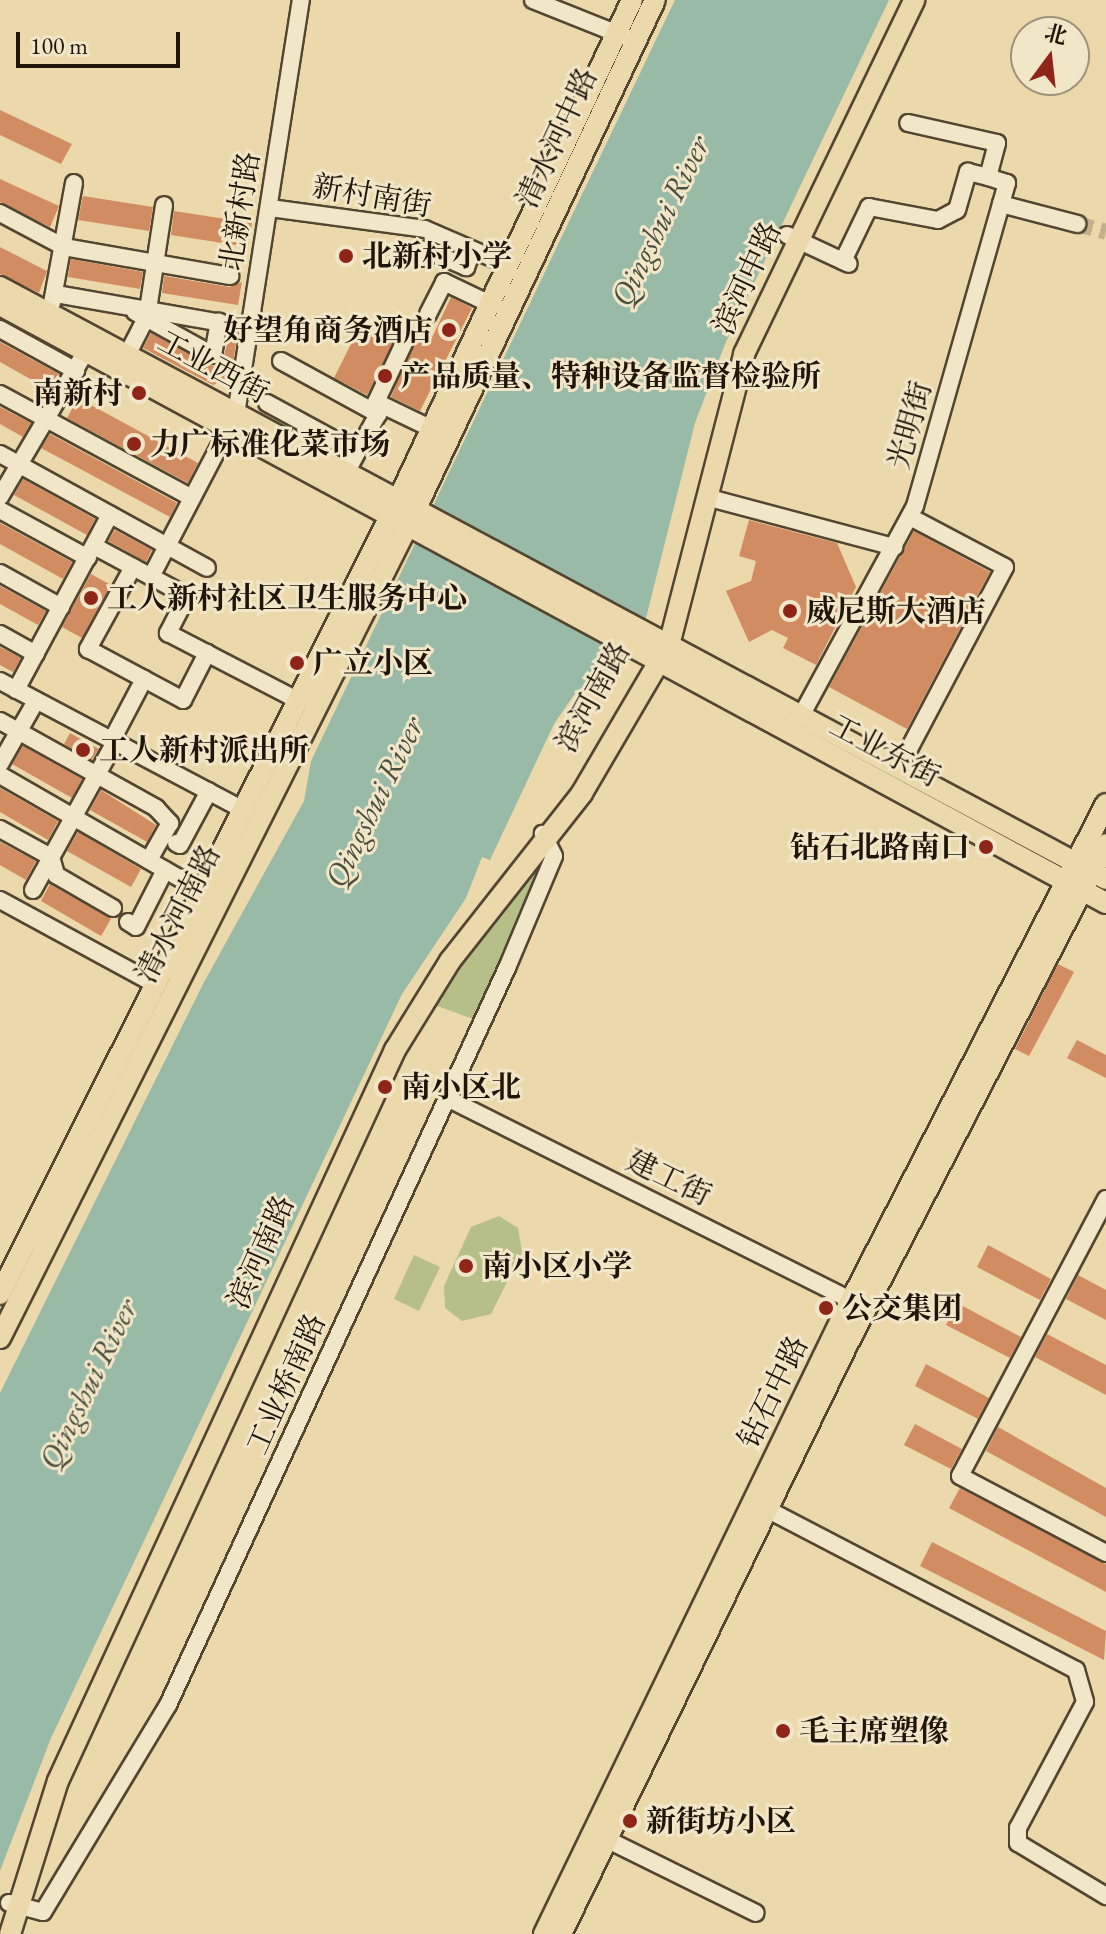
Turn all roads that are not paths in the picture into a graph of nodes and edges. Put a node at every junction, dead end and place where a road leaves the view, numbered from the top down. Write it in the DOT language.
graph roads {
  1 [pos="301,0"];
  2 [pos="533,0"];
  3 [pos="632,0"];
  4 [pos="655,0"];
  5 [pos="902,0"];
  6 [pos="914,0"];
  7 [pos="617,32"];
  8 [pos="636,42"];
  9 [pos="908,123"];
  10 [pos="988,177"];
  11 [pos="74,183"];
  12 [pos="1001,204"];
  13 [pos="164,205"];
  14 [pos="270,208"];
  15 [pos="0,213"];
  16 [pos="1077,224"];
  17 [pos="792,238"];
  18 [pos="64,247"];
  19 [pos="473,250"];
  20 [pos="423,258"];
  21 [pos="156,263"];
  22 [pos="508,265"];
  23 [pos="231,276"];
  24 [pos="0,287"];
  25 [pos="490,304"];
  26 [pos="0,305"];
  27 [pos="48,311"];
  28 [pos="147,314"];
  29 [pos="428,314"];
  30 [pos="0,329"];
  31 [pos="405,341"];
  32 [pos="86,351"];
  33 [pos="281,361"];
  34 [pos="124,362"];
  35 [pos="76,371"];
  36 [pos="0,394"];
  37 [pos="267,403"];
  38 [pos="47,420"];
  39 [pos="232,420"];
  40 [pos="432,429"];
  41 [pos="357,452"];
  42 [pos="0,454"];
  43 [pos="19,465"];
  44 [pos="346,473"];
  45 [pos="408,479"];
  46 [pos="364,492"];
  47 [pos="0,497"];
  48 [pos="706,497"];
  49 [pos="192,498"];
  50 [pos="0,510"];
  51 [pos="110,515"];
  52 [pos="910,517"];
  53 [pos="407,518"];
  54 [pos="167,546"];
  55 [pos="376,546"];
  56 [pos="894,547"];
  57 [pos="91,552"];
  58 [pos="133,567"];
  59 [pos="207,568"];
  60 [pos="154,571"];
  61 [pos="0,573"];
  62 [pos="61,607"];
  63 [pos="0,634"];
  64 [pos="658,639"];
  65 [pos="207,653"];
  66 [pos="36,654"];
  67 [pos="648,659"];
  68 [pos="144,679"];
  69 [pos="0,681"];
  70 [pos="16,690"];
  71 [pos="297,700"];
  72 [pos="36,701"];
  73 [pos="801,716"];
  74 [pos="0,721"];
  75 [pos="19,731"];
  76 [pos="113,741"];
  77 [pos="0,764"];
  78 [pos="899,768"];
  79 [pos="0,775"];
  80 [pos="97,775"];
  81 [pos="209,791"];
  82 [pos="1106,804"];
  83 [pos="242,809"];
  84 [pos="74,817"];
  85 [pos="0,829"];
  86 [pos="545,837"];
  87 [pos="176,843"];
  88 [pos="1106,844"];
  89 [pos="51,857"];
  90 [pos="149,860"];
  91 [pos="165,870"];
  92 [pos="1083,877"];
  93 [pos="33,890"];
  94 [pos="202,891"];
  95 [pos="0,900"];
  96 [pos="1106,903"];
  97 [pos="113,908"];
  98 [pos="128,922"];
  99 [pos="155,984"];
  100 [pos="447,1098"];
  101 [pos="1106,1199"];
  102 [pos="0,1294"];
  103 [pos="859,1304"];
  104 [pos="0,1338"];
  105 [pos="760,1506"];
  106 [pos="1106,1553"];
  107 [pos="600,1836"];
  108 [pos="1106,1896"];
  109 [pos="14,1904"];
  110 [pos="756,1913"];
  111 [pos="0,1934"];
  112 [pos="10,1934"];
  113 [pos="544,1934"];
  114 [pos="561,1934"];
  1 -- 14 [label="street, 北新村路"];
  2 -- 7 [label="street"];
  3 -- 7 [label="main road, 清水河中路"];
  4 -- 8 [label="main road, 清水河中路"];
  5 -- 17 [label="main road, 滨河中路"];
  6 -- 17 [label="main road, 滨河中路"];
  7 -- 8 [label="street"];
  7 -- 22 [label="main road, 清水河中路"];
  8 -- 53 [label="main road, 清水河中路"];
  9 -- 10 [label="street"];
  10 -- 12 [label="street, 光明街"];
  10 -- 17 [label="street"];
  11 -- 18 [label="street"];
  12 -- 16 [label="street"];
  12 -- 52 [label="street, 光明街"];
  13 -- 21 [label="street"];
  14 -- 19 [label="street, 新村南街"];
  14 -- 39 [label="street, 北新村路"];
  15 -- 18 [label="street"];
  17 -- 48 [label="main road, 滨河中路"];
  17 -- 64 [label="main road, 滨河中路"];
  18 -- 21 [label="street"];
  18 -- 27 [label="street"];
  19 -- 20 [label="street"];
  19 -- 22 [label="street, 新村南街"];
  21 -- 23 [label="street"];
  21 -- 28 [label="street"];
  22 -- 25 [label="main road, 清水河中路"];
  24 -- 27 [label="main road, 工业西街"];
  25 -- 29 [label="street"];
  25 -- 40 [label="main road, 清水河中路"];
  26 -- 27 [label="main road, 工业西街"];
  27 -- 28 [label="street"];
  27 -- 32 [label="main road, 工业西街"];
  27 -- 34 [label="main road, 工业西街"];
  28 -- 28 [label="street"];
  28 -- 34 [label="street"];
  30 -- 35 [label="street"];
  31 -- 40 [label="street"];
  32 -- 34 [label="main road, 工业西街"];
  32 -- 35 [label="street"];
  33 -- 41 [label="street"];
  34 -- 39 [label="main road, 工业西街"];
  35 -- 38 [label="street"];
  36 -- 38 [label="street"];
  37 -- 41 [label="street"];
  38 -- 43 [label="street"];
  38 -- 49 [label="street"];
  39 -- 44 [label="main road, 工业西街"];
  39 -- 46 [label="main road, 工业西街"];
  39 -- 49 [label="street, 北新村路"];
  40 -- 45 [label="main road, 清水河中路"];
  41 -- 44 [label="street"];
  42 -- 43 [label="street"];
  43 -- 47 [label="street"];
  43 -- 51 [label="street"];
  44 -- 46 [label="main road, 工业西街"];
  45 -- 46 [label="main road"];
  45 -- 53 [label="main road, 清水河中路"];
  46 -- 53 [label="main road, 工业西街"];
  46 -- 55 [label="main road"];
  48 -- 56 [label="street"];
  48 -- 64 [label="main road, 滨河中路"];
  49 -- 54 [label="street, 北新村路"];
  50 -- 57 [label="street"];
  51 -- 54 [label="street"];
  51 -- 57 [label="street"];
  52 -- 56 [label="street, 光明街"];
  52 -- 78 [label="street"];
  53 -- 55 [label="main road, 清水河南路"];
  53 -- 64 [label="main road, 工业东街"];
  53 -- 67 [label="main road, 工业东街"];
  53 -- 104 [label="main road, 清水河南路"];
  54 -- 59 [label="street"];
  54 -- 60 [label="street, 北新村路"];
  55 -- 71 [label="main road, 清水河南路"];
  56 -- 73 [label="street, 光明街"];
  57 -- 58 [label="street"];
  57 -- 62 [label="street"];
  58 -- 65 [label="street"];
  58 -- 68 [label="street"];
  61 -- 62 [label="street"];
  62 -- 66 [label="street"];
  63 -- 66 [label="street"];
  64 -- 67 [label="main road, 滨河南路"];
  64 -- 73 [label="main road, 工业东街"];
  65 -- 68 [label="street"];
  65 -- 71 [label="street"];
  66 -- 70 [label="street"];
  67 -- 86 [label="main road, 滨河南路"];
  67 -- 92 [label="main road, 工业东街"];
  68 -- 76 [label="street"];
  69 -- 70 [label="street"];
  70 -- 72 [label="street"];
  71 -- 83 [label="main road, 清水河南路"];
  72 -- 75 [label="street"];
  72 -- 76 [label="street"];
  73 -- 78 [label="main road, 工业东街"];
  74 -- 75 [label="street"];
  75 -- 77 [label="street"];
  75 -- 80 [label="street"];
  76 -- 80 [label="street"];
  76 -- 81 [label="street"];
  78 -- 92 [label="main road, 工业东街"];
  79 -- 84 [label="street"];
  80 -- 84 [label="street"];
  80 -- 90 [label="street"];
  81 -- 83 [label="street"];
  81 -- 87 [label="street"];
  82 -- 92 [label="main road"];
  83 -- 94 [label="main road, 清水河南路"];
  84 -- 89 [label="street"];
  84 -- 90 [label="street"];
  85 -- 89 [label="street"];
  86 -- 100 [label="street, 工业桥南路"];
  86 -- 109 [label="main road, 滨河南路"];
  88 -- 92 [label="main road"];
  89 -- 93 [label="street"];
  89 -- 97 [label="street"];
  90 -- 91 [label="street"];
  91 -- 94 [label="street"];
  91 -- 98 [label="street"];
  92 -- 96 [label="main road, 工业东街"];
  92 -- 103 [label="main road, 钻石中路"];
  94 -- 99 [label="main road, 清水河南路"];
  95 -- 99 [label="street"];
  99 -- 102 [label="main road, 清水河南路"];
  100 -- 103 [label="street, 建工街"];
  100 -- 109 [label="street, 工业桥南路"];
  101 -- 106 [label="street"];
  103 -- 105 [label="main road, 钻石中路"];
  105 -- 107 [label="main road, 钻石中路"];
  105 -- 108 [label="street"];
  107 -- 110 [label="street"];
  107 -- 113 [label="main road, 钻石中路"];
  107 -- 114 [label="main road, 钻石中路"];
  109 -- 111 [label="main road, 滨河南路"];
  109 -- 112 [label="main road, 滨河南路"];
}
